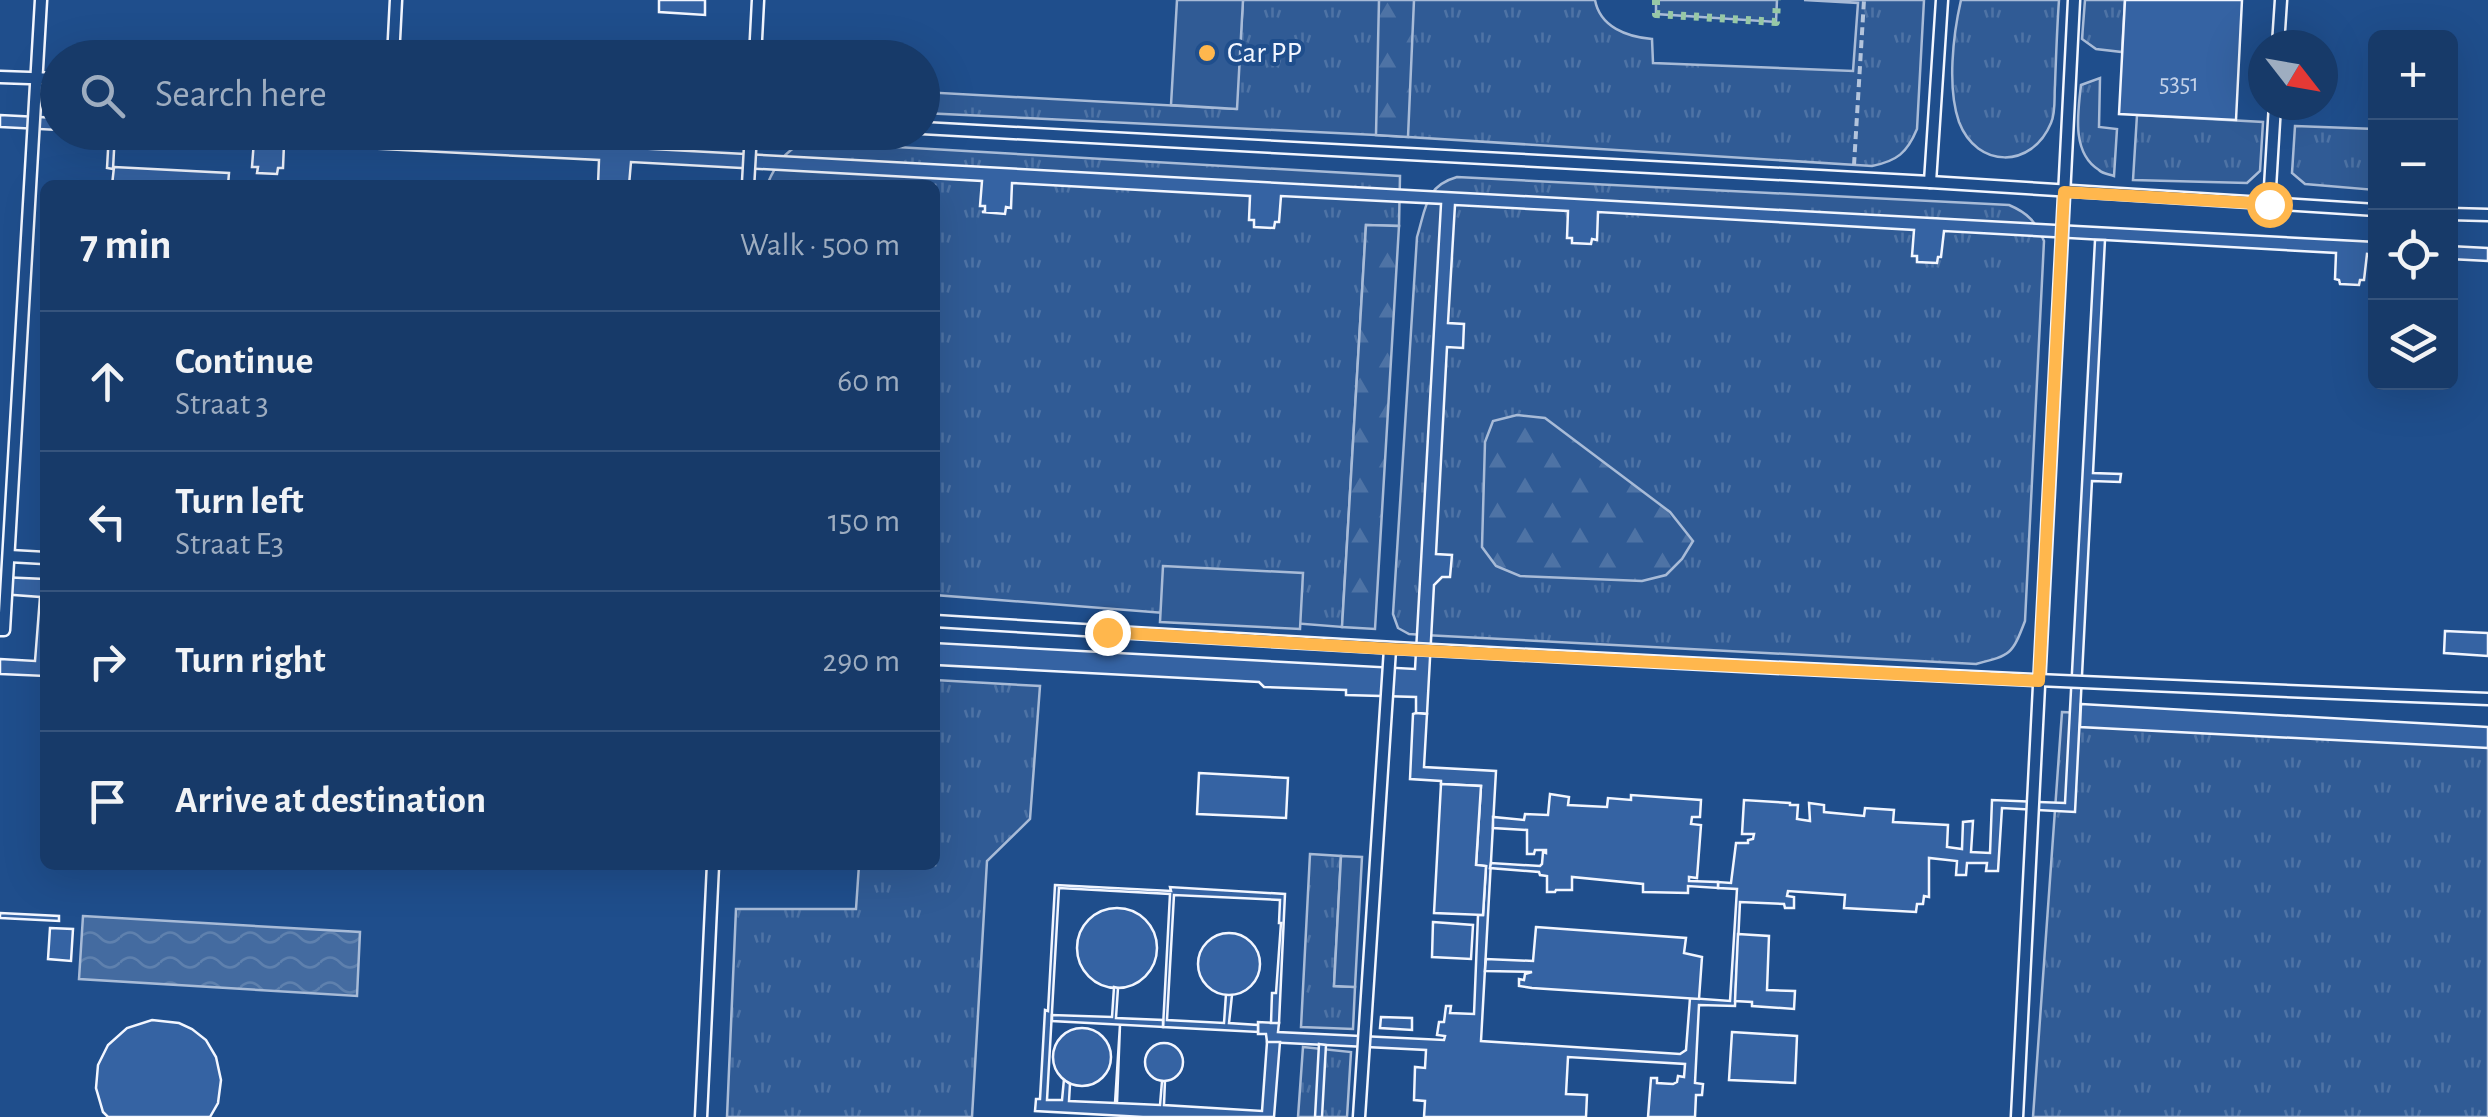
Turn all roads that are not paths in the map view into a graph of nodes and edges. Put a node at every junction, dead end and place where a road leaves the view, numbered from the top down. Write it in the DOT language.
graph roads {
  1 [pos="41,0"];
  2 [pos="396,0"];
  3 [pos="758,0"];
  4 [pos="1942,0"];
  5 [pos="2074,0"];
  6 [pos="2281,0"];
  7 [pos="2279,30"];
  8 [pos="394,40"];
  9 [pos="756,40"];
  10 [pos="0,77"];
  11 [pos="37,78"];
  12 [pos="40,78"];
  13 [pos="2274,120"];
  14 [pos="940,129"];
  15 [pos="750,150"];
  16 [pos="748,180"];
  17 [pos="1930,182"];
  18 [pos="2064,192"];
  19 [pos="2269,204"];
  20 [pos="2368,210"];
  21 [pos="2458,214"];
  22 [pos="2488,215"];
  23 [pos="9,556"];
  24 [pos="40,558"];
  25 [pos="940,622"];
  26 [pos="0,630"];
  27 [pos="1390,649"];
  28 [pos="2039,681"];
  29 [pos="2488,699"];
  30 [pos="713,870"];
  31 [pos="701,1117"];
  32 [pos="1359,1117"];
  33 [pos="2016,1117"];
  1 -- 11 [label="lane"];
  2 -- 8 [label="lane"];
  3 -- 9 [label="lane"];
  4 -- 17 [label="lane"];
  5 -- 18 [label="lane"];
  6 -- 7 [label="lane"];
  10 -- 11 [label="lane"];
  11 -- 12 [label="lane"];
  11 -- 23 [label="lane"];
  13 -- 19 [label="lane"];
  14 -- 17 [label="lane"];
  15 -- 16 [label="lane"];
  17 -- 18 [label="lane"];
  18 -- 19 [label="lane"];
  18 -- 28 [label="lane"];
  19 -- 20 [label="lane"];
  21 -- 22 [label="lane"];
  23 -- 24 [label="lane"];
  23 -- 26 [label="lane"];
  25 -- 27 [label="lane"];
  27 -- 28 [label="lane"];
  27 -- 32 [label="lane"];
  28 -- 29 [label="lane"];
  28 -- 33 [label="lane"];
  30 -- 31 [label="lane"];
}
